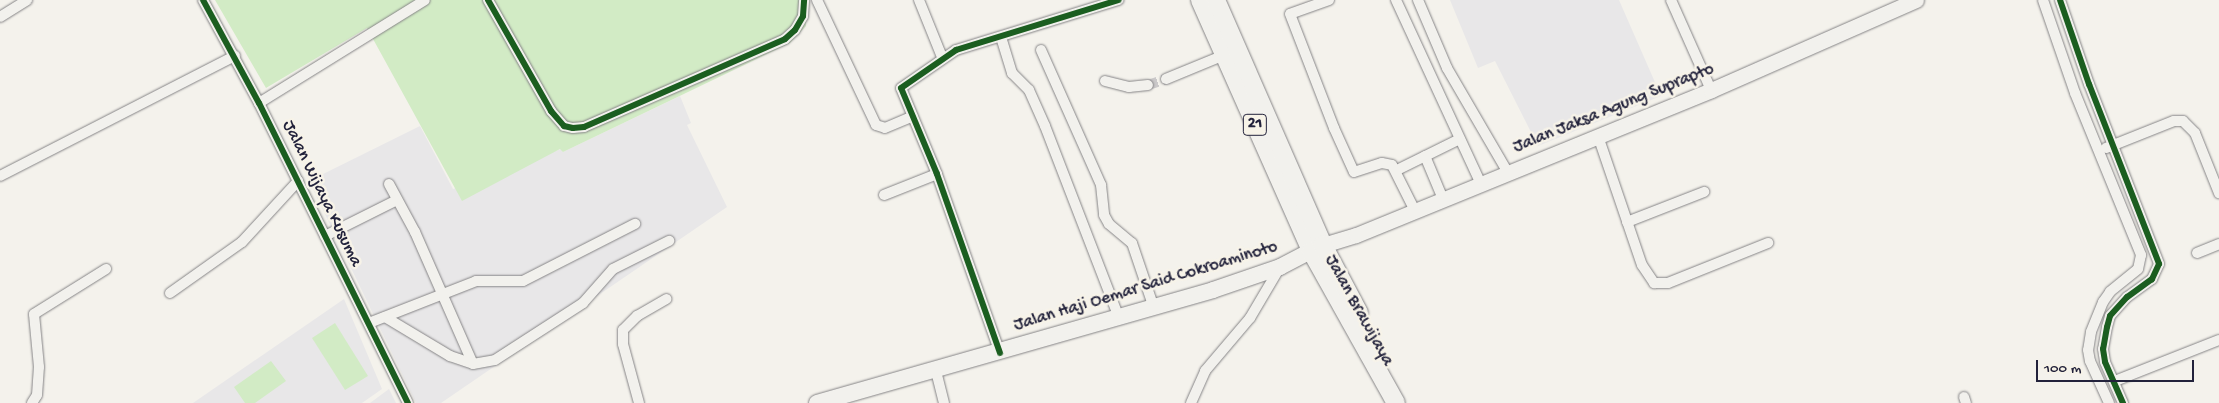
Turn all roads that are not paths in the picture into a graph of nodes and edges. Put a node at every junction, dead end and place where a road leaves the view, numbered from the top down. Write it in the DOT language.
graph roads {
  1 [pos="27,0"];
  2 [pos="203,0"];
  3 [pos="425,0"];
  4 [pos="488,0"];
  5 [pos="805,0"];
  6 [pos="817,0"];
  7 [pos="920,0"];
  8 [pos="1119,0"];
  9 [pos="1200,0"];
  10 [pos="1216,0"];
  11 [pos="1329,0"];
  12 [pos="1396,0"];
  13 [pos="1418,0"];
  14 [pos="1671,0"];
  15 [pos="1916,0"];
  16 [pos="2043,0"];
  17 [pos="2060,0"];
  18 [pos="2065,14"];
  19 [pos="0,17"];
  20 [pos="2050,20"];
  21 [pos="1001,36"];
  22 [pos="1041,50"];
  23 [pos="1231,52"];
  24 [pos="235,56"];
  25 [pos="942,57"];
  26 [pos="1166,79"];
  27 [pos="1105,82"];
  28 [pos="1148,85"];
  29 [pos="1711,90"];
  30 [pos="259,103"];
  31 [pos="913,116"];
  32 [pos="1598,136"];
  33 [pos="1460,140"];
  34 [pos="2112,145"];
  35 [pos="2098,150"];
  36 [pos="1425,156"];
  37 [pos="1397,170"];
  38 [pos="1508,173"];
  39 [pos="937,174"];
  40 [pos="0,176"];
  41 [pos="298,181"];
  42 [pos="389,184"];
  43 [pos="1481,184"];
  44 [pos="1704,192"];
  45 [pos="2219,193"];
  46 [pos="884,195"];
  47 [pos="1443,199"];
  48 [pos="397,200"];
  49 [pos="1415,211"];
  50 [pos="1627,222"];
  51 [pos="634,224"];
  52 [pos="325,236"];
  53 [pos="669,242"];
  54 [pos="1768,243"];
  55 [pos="2219,244"];
  56 [pos="1317,248"];
  57 [pos="2197,253"];
  58 [pos="1280,268"];
  59 [pos="106,269"];
  60 [pos="170,293"];
  61 [pos="443,294"];
  62 [pos="666,299"];
  63 [pos="1154,308"];
  64 [pos="384,317"];
  65 [pos="1119,318"];
  66 [pos="369,323"];
  67 [pos="2219,340"];
  68 [pos="1000,352"];
  69 [pos="473,364"];
  70 [pos="936,371"];
  71 [pos="2115,381"];
  72 [pos="2122,400"];
  73 [pos="32,403"];
  74 [pos="408,403"];
  75 [pos="639,403"];
  76 [pos="817,403"];
  77 [pos="944,403"];
  78 [pos="1191,403"];
  79 [pos="1396,403"];
  80 [pos="1409,403"];
  81 [pos="2109,403"];
  1 -- 19 [label="street"];
  2 -- 24 [label="street, Jalan Wijaya Kusuma"];
  3 -- 30 [label="street"];
  4 -- 5 [label="street"];
  6 -- 31 [label="street"];
  7 -- 25 [label="street"];
  8 -- 21 [label="street"];
  9 -- 23 [label="highway, 21"];
  10 -- 23 [label="highway, 21"];
  11 -- 37 [label="street"];
  12 -- 33 [label="street"];
  13 -- 38 [label="street"];
  14 -- 29 [label="street"];
  15 -- 29 [label="main road, Jalan Jaksa Agung Suprapto"];
  16 -- 20 [label="street"];
  17 -- 18 [label="street"];
  18 -- 20 [label="street"];
  18 -- 34 [label="street"];
  20 -- 35 [label="street"];
  21 -- 25 [label="street"];
  21 -- 65 [label="street"];
  22 -- 63 [label="street"];
  23 -- 26 [label="street"];
  23 -- 56 [label="highway, 21"];
  23 -- 56 [label="highway, Jalan Brawijaya / 21"];
  24 -- 30 [label="street, Jalan Wijaya Kusuma"];
  24 -- 40 [label="street"];
  25 -- 31 [label="street"];
  27 -- 28 [label="street"];
  29 -- 32 [label="main road, Jalan Jaksa Agung Suprapto"];
  30 -- 41 [label="street, Jalan Wijaya Kusuma"];
  31 -- 39 [label="street"];
  32 -- 38 [label="main road, Jalan Jaksa Agung Suprapto"];
  32 -- 50 [label="street"];
  33 -- 36 [label="street"];
  33 -- 43 [label="street"];
  34 -- 35 [label="street"];
  34 -- 45 [label="street"];
  34 -- 71 [label="street"];
  35 -- 81 [label="street"];
  36 -- 37 [label="street"];
  36 -- 47 [label="street"];
  37 -- 49 [label="street"];
  38 -- 43 [label="main road, Jalan Jaksa Agung Suprapto"];
  39 -- 46 [label="street"];
  39 -- 68 [label="street"];
  41 -- 52 [label="street, Jalan Wijaya Kusuma"];
  41 -- 60 [label="street"];
  42 -- 48 [label="street"];
  43 -- 47 [label="main road, Jalan Jaksa Agung Suprapto"];
  44 -- 50 [label="street"];
  47 -- 49 [label="main road, Jalan Jaksa Agung Suprapto"];
  48 -- 52 [label="street"];
  48 -- 61 [label="street"];
  49 -- 56 [label="main road, Jalan Jaksa Agung Suprapto"];
  50 -- 54 [label="street"];
  51 -- 61 [label="street"];
  52 -- 66 [label="street, Jalan Wijaya Kusuma"];
  53 -- 69 [label="street"];
  55 -- 57 [label="street"];
  56 -- 58 [label="main road, Jalan Haji Oemar Said Cokroaminoto"];
  56 -- 79 [label="highway, Jalan Brawijaya / 21"];
  56 -- 80 [label="highway, Jalan Brawijaya / 21"];
  58 -- 63 [label="main road, Jalan Haji Oemar Said Cokroaminoto"];
  58 -- 78 [label="street"];
  59 -- 73 [label="street"];
  61 -- 64 [label="street"];
  61 -- 69 [label="street"];
  62 -- 75 [label="street"];
  63 -- 65 [label="main road, Jalan Haji Oemar Said Cokroaminoto"];
  64 -- 66 [label="street"];
  64 -- 69 [label="street"];
  65 -- 68 [label="main road, Jalan Haji Oemar Said Cokroaminoto"];
  66 -- 74 [label="street, Jalan Wijaya Kusuma"];
  67 -- 71 [label="street"];
  68 -- 70 [label="main road, Jalan Haji Oemar Said Cokroaminoto"];
  70 -- 76 [label="main road, Jalan Haji Oemar Said Cokroaminoto"];
  70 -- 77 [label="street"];
  71 -- 72 [label="street"];
  72 -- 81 [label="street"];
}
